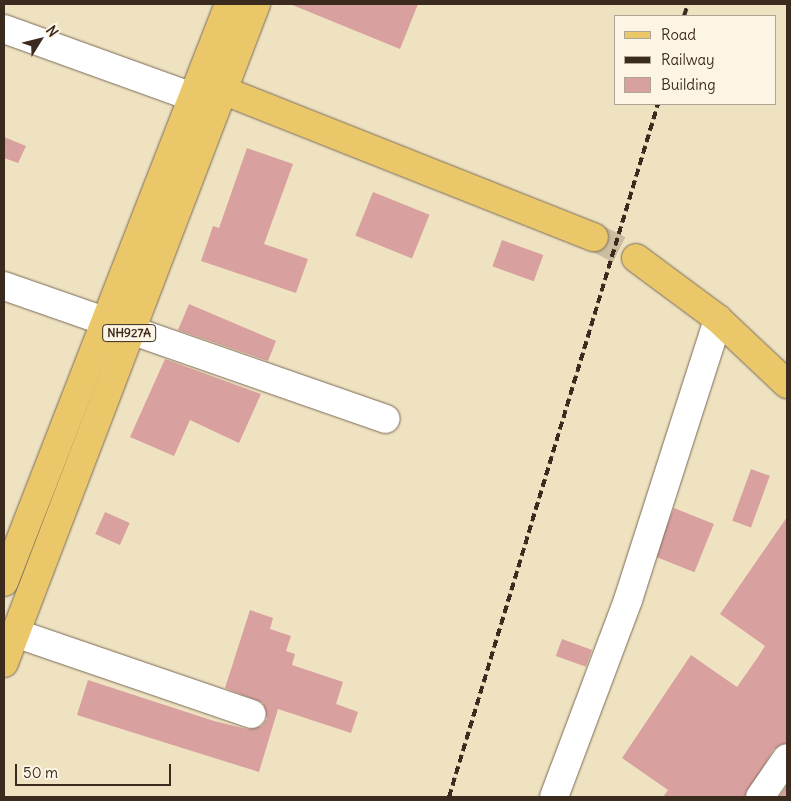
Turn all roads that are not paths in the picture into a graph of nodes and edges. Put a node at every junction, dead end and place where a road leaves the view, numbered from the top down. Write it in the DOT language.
graph roads {
  1 [pos="229,4"];
  2 [pos="256,4"];
  3 [pos="4,29"];
  4 [pos="222,90"];
  5 [pos="193,97"];
  6 [pos="594,237"];
  7 [pos="636,258"];
  8 [pos="4,286"];
  9 [pos="718,319"];
  10 [pos="103,323"];
  11 [pos="130,333"];
  12 [pos="787,384"];
  13 [pos="386,419"];
  14 [pos="4,582"];
  15 [pos="15,634"];
  16 [pos="4,663"];
  17 [pos="252,714"];
  18 [pos="787,758"];
  19 [pos="554,797"];
  20 [pos="760,797"];
  1 -- 5 [label="main road, NH927A"];
  2 -- 4 [label="main road, NH927A"];
  3 -- 5 [label="street"];
  4 -- 6 [label="main road"];
  4 -- 11 [label="main road, NH927A"];
  5 -- 10 [label="main road, NH927A"];
  7 -- 9 [label="main road"];
  8 -- 10 [label="street"];
  9 -- 12 [label="main road"];
  9 -- 19 [label="street"];
  10 -- 11 [label="street"];
  10 -- 14 [label="main road, NH927A"];
  11 -- 13 [label="street"];
  11 -- 15 [label="main road, NH927A"];
  15 -- 16 [label="main road, NH927A"];
  15 -- 17 [label="street"];
  18 -- 20 [label="street"];
}
